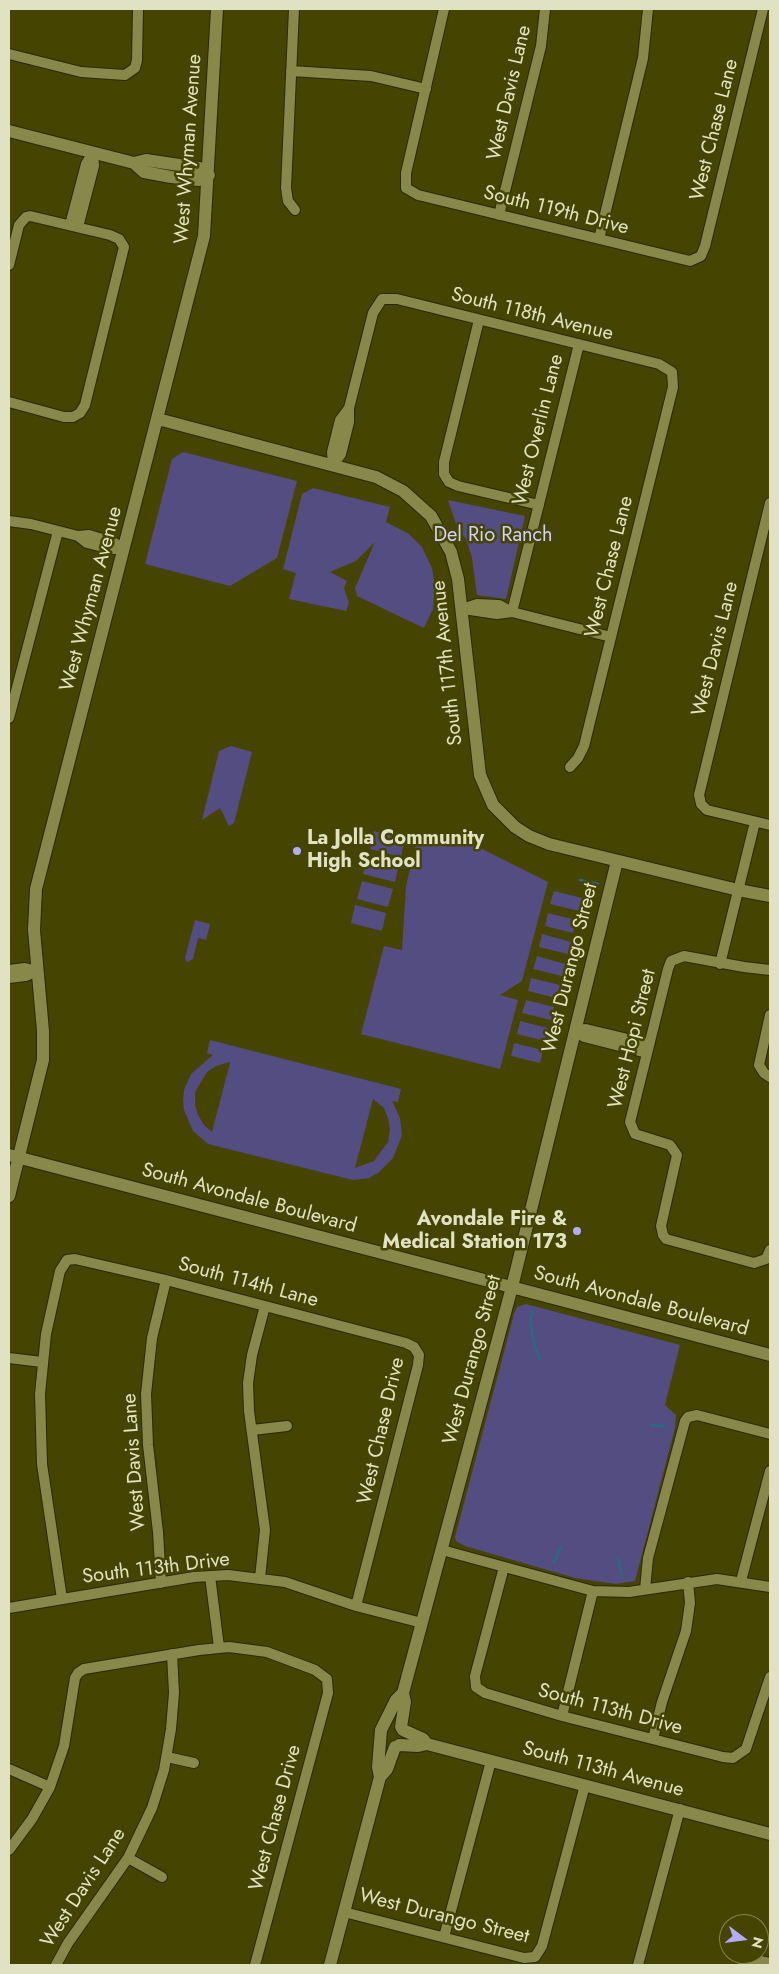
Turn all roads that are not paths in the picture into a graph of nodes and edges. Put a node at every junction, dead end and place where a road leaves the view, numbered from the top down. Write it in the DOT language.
graph roads {
  1 [pos="138,9"];
  2 [pos="217,9"];
  3 [pos="294,9"];
  4 [pos="444,9"];
  5 [pos="546,9"];
  6 [pos="648,9"];
  7 [pos="764,9"];
  8 [pos="9,54"];
  9 [pos="291,71"];
  10 [pos="426,88"];
  11 [pos="9,131"];
  12 [pos="93,153"];
  13 [pos="209,175"];
  14 [pos="294,210"];
  15 [pos="499,215"];
  16 [pos="74,226"];
  17 [pos="599,239"];
  18 [pos="698,258"];
  19 [pos="9,265"];
  20 [pos="479,320"];
  21 [pos="578,344"];
  22 [pos="672,372"];
  23 [pos="9,402"];
  24 [pos="158,420"];
  25 [pos="333,465"];
  26 [pos="770,503"];
  27 [pos="539,505"];
  28 [pos="9,521"];
  29 [pos="58,531"];
  30 [pos="124,548"];
  31 [pos="462,609"];
  32 [pos="512,612"];
  33 [pos="611,637"];
  34 [pos="9,718"];
  35 [pos="570,767"];
  36 [pos="756,822"];
  37 [pos="770,825"];
  38 [pos="617,861"];
  39 [pos="738,890"];
  40 [pos="770,896"];
  41 [pos="720,964"];
  42 [pos="9,970"];
  43 [pos="770,970"];
  44 [pos="38,971"];
  45 [pos="9,978"];
  46 [pos="770,1015"];
  47 [pos="575,1030"];
  48 [pos="648,1049"];
  49 [pos="770,1076"];
  50 [pos="14,1157"];
  51 [pos="9,1196"];
  52 [pos="770,1250"];
  53 [pos="166,1280"];
  54 [pos="512,1287"];
  55 [pos="265,1306"];
  56 [pos="417,1351"];
  57 [pos="770,1355"];
  58 [pos="9,1358"];
  59 [pos="42,1362"];
  60 [pos="287,1426"];
  61 [pos="252,1430"];
  62 [pos="770,1434"];
  63 [pos="770,1471"];
  64 [pos="442,1550"];
  65 [pos="504,1567"];
  66 [pos="210,1576"];
  67 [pos="260,1578"];
  68 [pos="741,1581"];
  69 [pos="688,1582"];
  70 [pos="161,1583"];
  71 [pos="770,1587"];
  72 [pos="645,1589"];
  73 [pos="592,1591"];
  74 [pos="62,1599"];
  75 [pos="356,1606"];
  76 [pos="9,1608"];
  77 [pos="422,1623"];
  78 [pos="219,1648"];
  79 [pos="172,1654"];
  80 [pos="770,1677"];
  81 [pos="562,1716"];
  82 [pos="395,1722"];
  83 [pos="652,1739"];
  84 [pos="427,1744"];
  85 [pos="397,1746"];
  86 [pos="167,1757"];
  87 [pos="492,1761"];
  88 [pos="194,1763"];
  89 [pos="9,1768"];
  90 [pos="380,1777"];
  91 [pos="585,1785"];
  92 [pos="50,1787"];
  93 [pos="680,1810"];
  94 [pos="770,1834"];
  95 [pos="9,1850"];
  96 [pos="128,1858"];
  97 [pos="162,1878"];
  98 [pos="344,1912"];
  99 [pos="444,1937"];
  100 [pos="56,1965"];
  101 [pos="255,1965"];
  102 [pos="330,1965"];
  103 [pos="638,1965"];
  1 -- 8 [label="street"];
  2 -- 13 [label="street, West Whyman Avenue"];
  3 -- 9 [label="street"];
  4 -- 10 [label="street"];
  5 -- 15 [label="street, West Davis Lane"];
  6 -- 17 [label="street"];
  7 -- 18 [label="street, West Chase Lane"];
  9 -- 10 [label="street"];
  9 -- 14 [label="street"];
  10 -- 15 [label="street, South 119th Drive"];
  11 -- 12 [label="street"];
  12 -- 13 [label="street"];
  12 -- 16 [label="street"];
  13 -- 24 [label="street, West Whyman Avenue"];
  15 -- 17 [label="street, South 119th Drive"];
  16 -- 19 [label="street"];
  16 -- 23 [label="street"];
  17 -- 18 [label="street, South 119th Drive"];
  20 -- 21 [label="street, South 118th Avenue"];
  20 -- 25 [label="street, South 118th Avenue"];
  20 -- 27 [label="street"];
  21 -- 22 [label="street, South 118th Avenue"];
  21 -- 27 [label="street, West Overlin Lane"];
  22 -- 33 [label="street, West Chase Lane"];
  24 -- 25 [label="street, South 117th Avenue"];
  24 -- 30 [label="street, West Whyman Avenue"];
  25 -- 31 [label="street, South 117th Avenue"];
  26 -- 36 [label="street, West Davis Lane"];
  27 -- 32 [label="street, West Overlin Lane"];
  28 -- 29 [label="street"];
  29 -- 30 [label="street"];
  29 -- 34 [label="street"];
  30 -- 44 [label="street, West Whyman Avenue"];
  31 -- 32 [label="street"];
  31 -- 38 [label="street, South 117th Avenue"];
  32 -- 33 [label="street"];
  33 -- 35 [label="street, West Chase Lane"];
  36 -- 37 [label="street"];
  36 -- 39 [label="street"];
  38 -- 39 [label="street, South 117th Avenue"];
  38 -- 47 [label="street, West Durango Street"];
  39 -- 40 [label="street, South 117th Avenue"];
  39 -- 41 [label="street"];
  41 -- 43 [label="street"];
  41 -- 48 [label="street, West Hopi Street"];
  42 -- 44 [label="street"];
  44 -- 45 [label="street"];
  44 -- 50 [label="street, West Whyman Avenue"];
  46 -- 49 [label="street"];
  47 -- 48 [label="street"];
  47 -- 54 [label="street, West Durango Street"];
  48 -- 52 [label="street, West Hopi Street"];
  50 -- 51 [label="street, West Whyman Avenue"];
  50 -- 54 [label="street, South Avondale Boulevard"];
  53 -- 55 [label="street, South 114th Lane"];
  53 -- 59 [label="street, South 114th Lane"];
  53 -- 70 [label="street, West Davis Lane"];
  54 -- 57 [label="street, South Avondale Boulevard"];
  54 -- 64 [label="street, West Durango Street"];
  55 -- 56 [label="street, South 114th Lane"];
  55 -- 61 [label="street"];
  56 -- 75 [label="street, West Chase Drive"];
  58 -- 59 [label="street"];
  59 -- 74 [label="street"];
  60 -- 61 [label="street"];
  61 -- 67 [label="street"];
  62 -- 72 [label="street"];
  63 -- 68 [label="street"];
  64 -- 65 [label="street"];
  64 -- 77 [label="street, West Durango Street"];
  65 -- 73 [label="street"];
  65 -- 81 [label="street, South 113th Drive"];
  66 -- 67 [label="street, South 113th Drive"];
  66 -- 70 [label="street, South 113th Drive"];
  66 -- 78 [label="street"];
  67 -- 75 [label="street, South 113th Drive"];
  68 -- 69 [label="street"];
  68 -- 71 [label="street"];
  69 -- 72 [label="street"];
  69 -- 83 [label="street"];
  70 -- 74 [label="street, South 113th Drive"];
  72 -- 73 [label="street"];
  73 -- 81 [label="street"];
  74 -- 76 [label="street, South 113th Drive"];
  75 -- 77 [label="street, South 113th Drive"];
  77 -- 82 [label="street, West Durango Street"];
  78 -- 79 [label="street"];
  78 -- 101 [label="street, West Chase Drive"];
  79 -- 86 [label="street, West Davis Lane"];
  79 -- 92 [label="street"];
  80 -- 83 [label="street, South 113th Drive"];
  81 -- 83 [label="street, South 113th Drive"];
  82 -- 84 [label="street, South 113th Avenue"];
  82 -- 85 [label="street"];
  82 -- 85 [label="street"];
  82 -- 90 [label="street"];
  84 -- 85 [label="street, South 113th Avenue"];
  84 -- 87 [label="street, South 113th Avenue"];
  85 -- 90 [label="street"];
  86 -- 88 [label="street"];
  86 -- 96 [label="street, West Davis Lane"];
  87 -- 91 [label="street, South 113th Avenue"];
  87 -- 99 [label="street"];
  89 -- 92 [label="street"];
  90 -- 98 [label="street, West Durango Street"];
  91 -- 93 [label="street, South 113th Avenue"];
  91 -- 99 [label="street, West Durango Street"];
  92 -- 95 [label="street"];
  93 -- 94 [label="street, South 113th Avenue"];
  93 -- 103 [label="street"];
  96 -- 97 [label="street"];
  96 -- 100 [label="street, West Davis Lane"];
  98 -- 99 [label="street, West Durango Street"];
  98 -- 102 [label="street, West Durango Street"];
}
